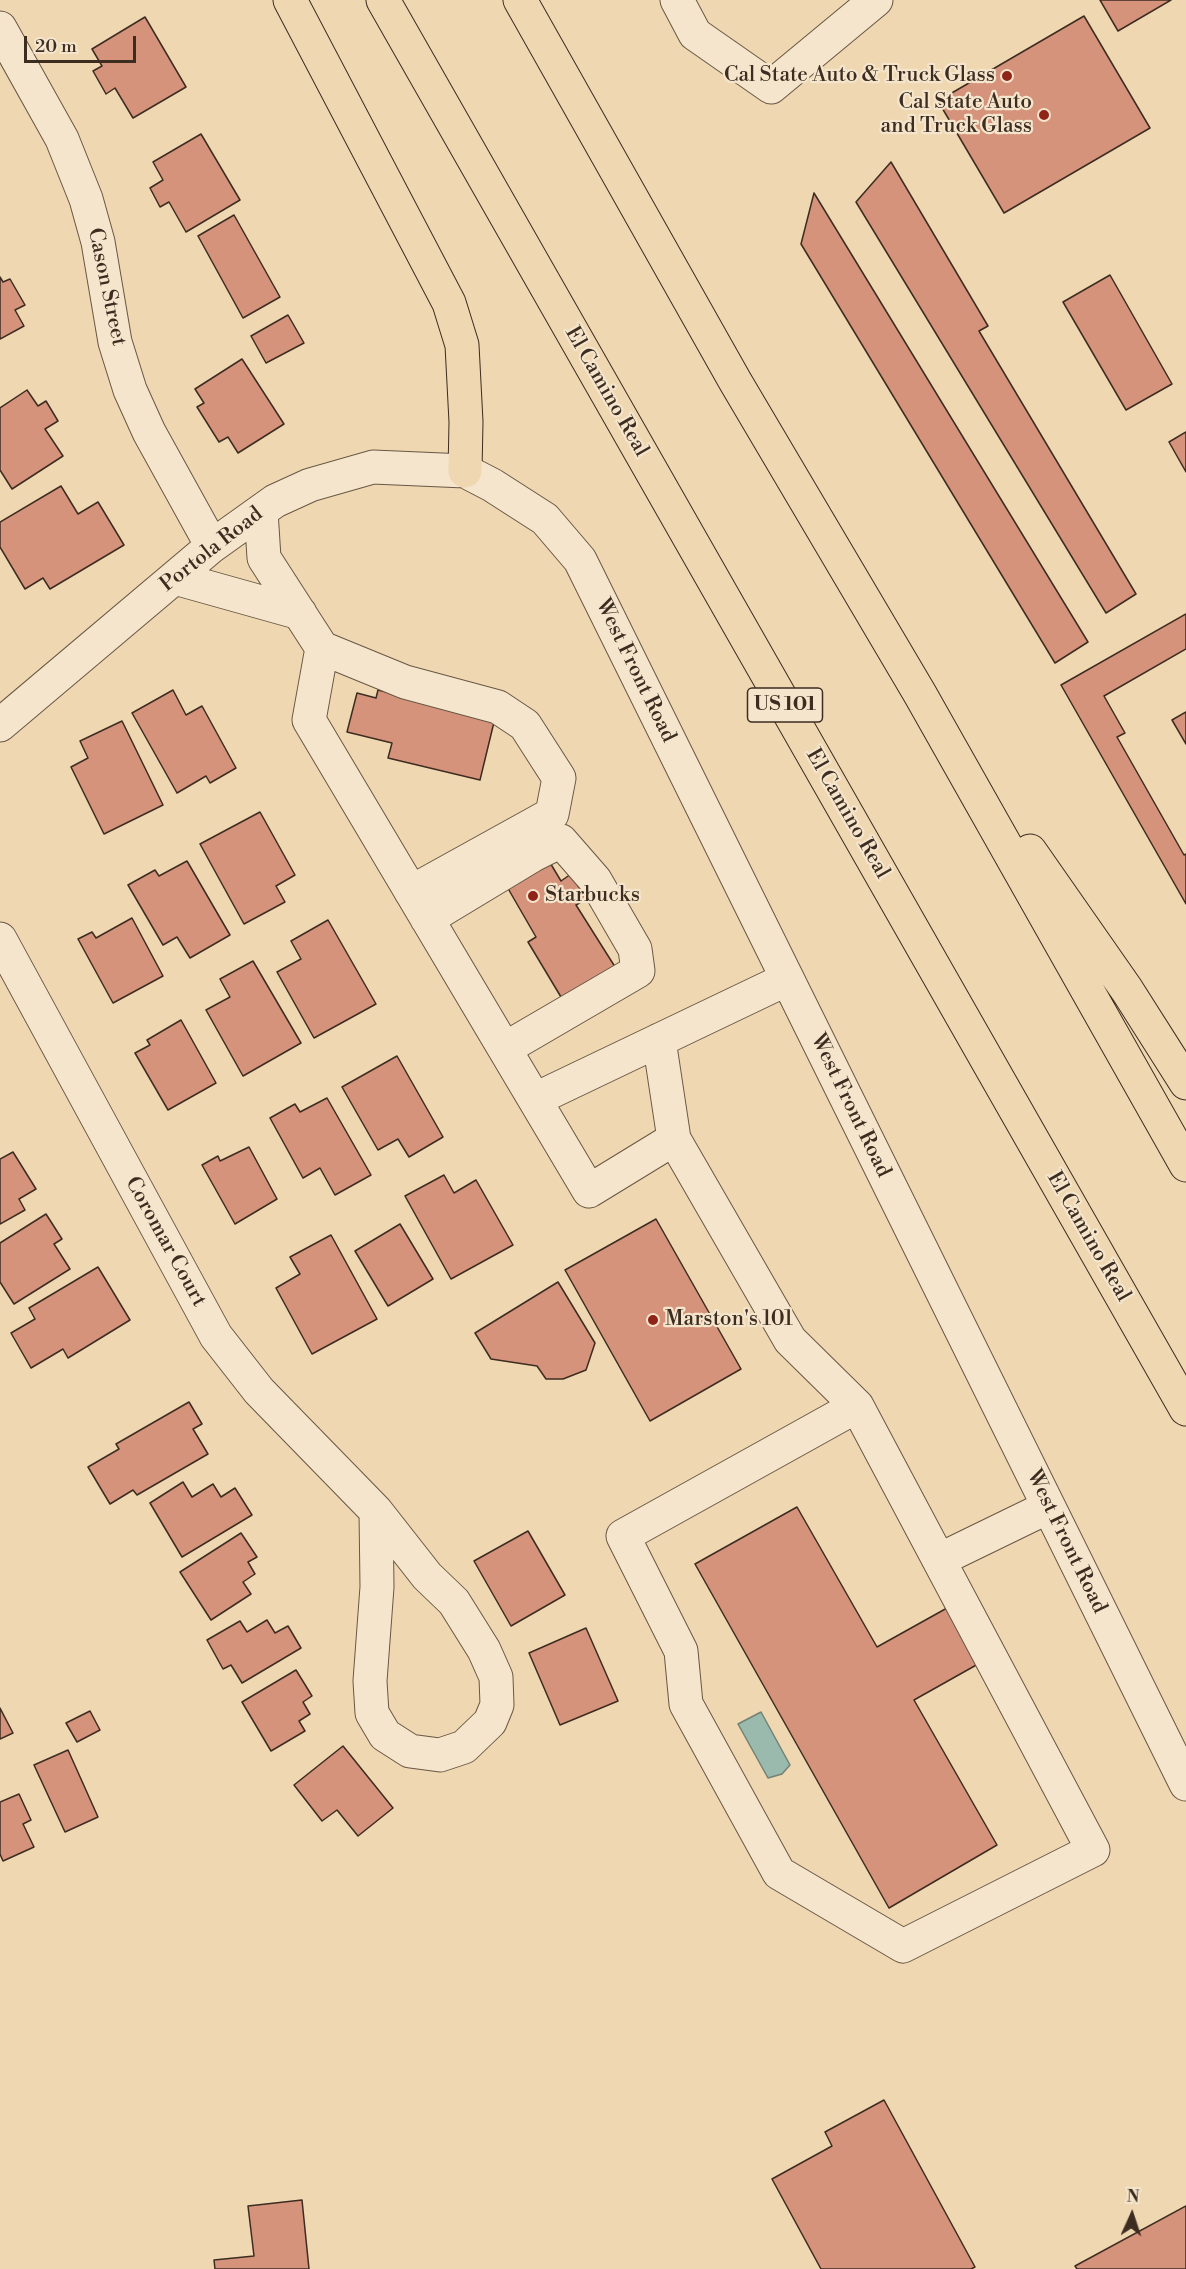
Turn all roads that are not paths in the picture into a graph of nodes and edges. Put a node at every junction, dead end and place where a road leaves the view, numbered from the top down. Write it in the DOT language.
graph roads {
  1 [pos="290,0"];
  2 [pos="383,0"];
  3 [pos="520,0"];
  4 [pos="677,0"];
  5 [pos="876,0"];
  6 [pos="0,28"];
  7 [pos="465,471"];
  8 [pos="261,510"];
  9 [pos="212,546"];
  10 [pos="175,578"];
  11 [pos="300,614"];
  12 [pos="322,648"];
  13 [pos="920,694"];
  14 [pos="0,725"];
  15 [pos="419,906"];
  16 [pos="0,939"];
  17 [pos="787,979"];
  18 [pos="659,1040"];
  19 [pos="506,1048"];
  20 [pos="1186,1083"];
  21 [pos="536,1099"];
  22 [pos="674,1139"];
  23 [pos="1186,1165"];
  24 [pos="857,1406"];
  25 [pos="1186,1409"];
  26 [pos="1048,1507"];
  27 [pos="376,1511"];
  28 [pos="939,1560"];
  29 [pos="1186,1784"];
  1 -- 7 [label="highway"];
  2 -- 25 [label="highway, El Camino Real / US 101"];
  3 -- 13 [label="highway"];
  4 -- 5 [label="street"];
  6 -- 9 [label="street, Cason Street"];
  7 -- 8 [label="street, Portola Road"];
  7 -- 17 [label="street, West Front Road"];
  8 -- 9 [label="street, Portola Road"];
  8 -- 11 [label="street"];
  9 -- 10 [label="street, Portola Road"];
  10 -- 11 [label="street"];
  10 -- 14 [label="street, Portola Road"];
  11 -- 12 [label="street"];
  12 -- 15 [label="street"];
  12 -- 15 [label="street"];
  13 -- 20 [label="highway"];
  13 -- 23 [label="highway"];
  15 -- 19 [label="street"];
  15 -- 19 [label="street"];
  16 -- 27 [label="street, Coromar Court"];
  17 -- 18 [label="street"];
  17 -- 26 [label="street, West Front Road"];
  18 -- 21 [label="street"];
  18 -- 22 [label="street"];
  19 -- 21 [label="street"];
  21 -- 22 [label="street"];
  22 -- 24 [label="street"];
  24 -- 28 [label="street"];
  24 -- 28 [label="street"];
  26 -- 28 [label="street"];
  26 -- 29 [label="street, West Front Road"];
  27 -- 27 [label="street, Coromar Court"];
}
